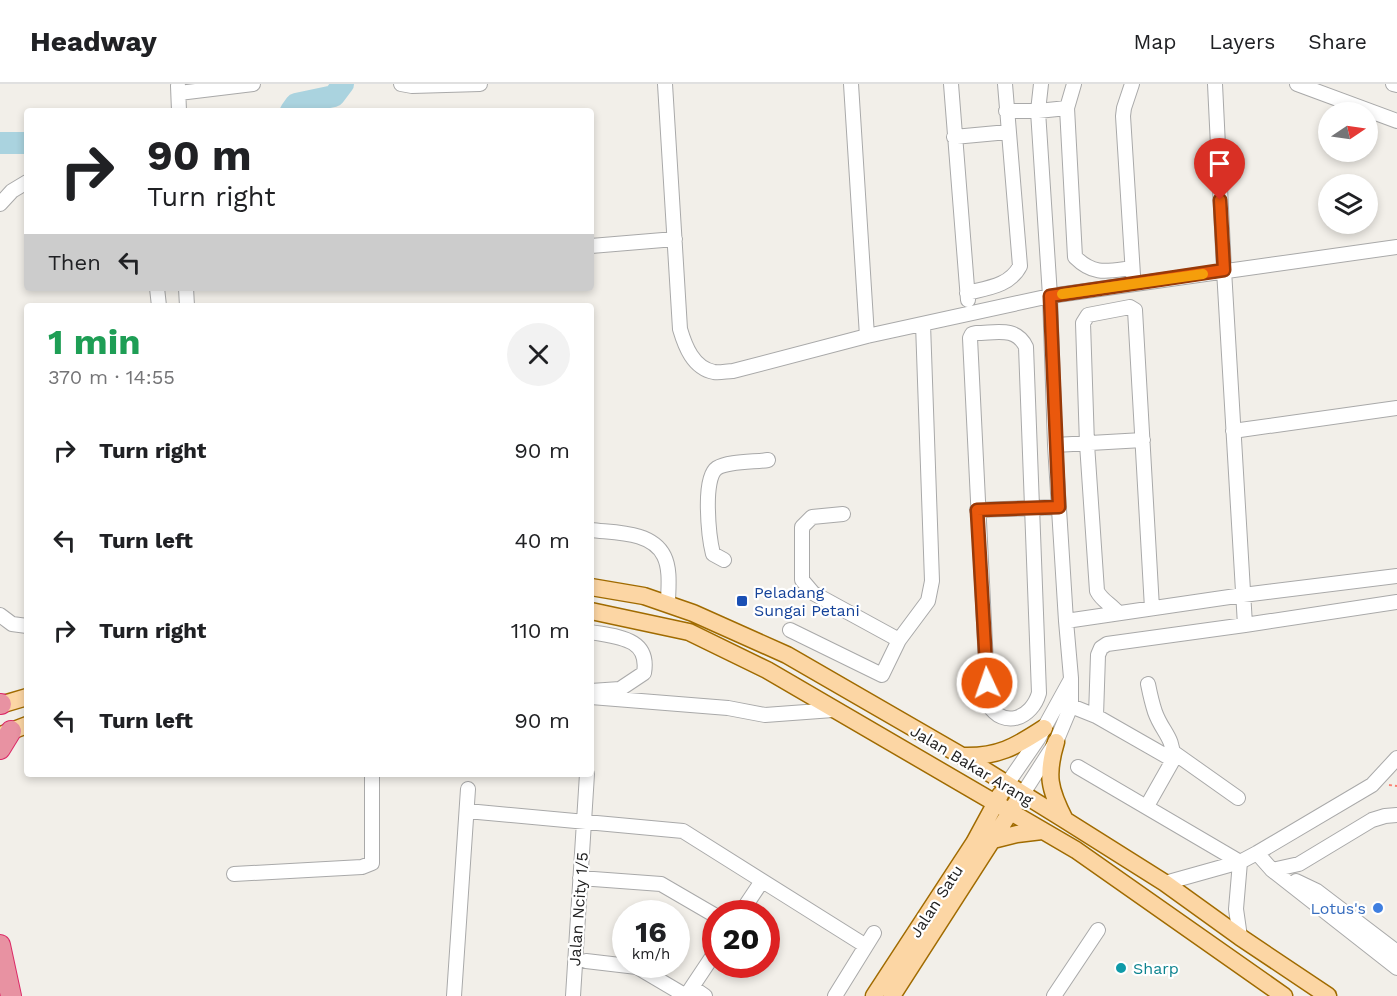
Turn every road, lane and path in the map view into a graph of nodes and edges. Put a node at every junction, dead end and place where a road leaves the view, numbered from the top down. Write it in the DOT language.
graph roads {
  1 [pos="253,84"];
  2 [pos="401,84"];
  3 [pos="480,84"];
  4 [pos="665,84"];
  5 [pos="851,84"];
  6 [pos="951,84"];
  7 [pos="1005,84"];
  8 [pos="1041,84"];
  9 [pos="1074,84"];
  10 [pos="1132,84"];
  11 [pos="1215,84"];
  12 [pos="1297,84"];
  13 [pos="178,88"];
  14 [pos="179,108"];
  15 [pos="1067,108"];
  16 [pos="1006,111"];
  17 [pos="1038,111"];
  18 [pos="1397,121"];
  19 [pos="1008,132"];
  20 [pos="954,137"];
  21 [pos="24,184"];
  22 [pos="0,204"];
  23 [pos="675,239"];
  24 [pos="594,246"];
  25 [pos="1397,247"];
  26 [pos="1132,267"];
  27 [pos="1224,270"];
  28 [pos="1133,284"];
  29 [pos="967,293"];
  30 [pos="1050,296"];
  31 [pos="969,314"];
  32 [pos="923,324"];
  33 [pos="867,336"];
  34 [pos="1397,408"];
  35 [pos="1233,432"];
  36 [pos="1143,440"];
  37 [pos="1088,444"];
  38 [pos="1055,446"];
  39 [pos="768,460"];
  40 [pos="1059,507"];
  41 [pos="1031,508"];
  42 [pos="977,510"];
  43 [pos="843,514"];
  44 [pos="594,530"];
  45 [pos="724,560"];
  46 [pos="1397,576"];
  47 [pos="594,588"];
  48 [pos="1243,595"];
  49 [pos="1397,602"];
  50 [pos="668,604"];
  51 [pos="1152,608"];
  52 [pos="594,612"];
  53 [pos="1118,613"];
  54 [pos="0,615"];
  55 [pos="1066,621"];
  56 [pos="1245,625"];
  57 [pos="24,626"];
  58 [pos="790,630"];
  59 [pos="594,633"];
  60 [pos="899,640"];
  61 [pos="1071,678"];
  62 [pos="1148,684"];
  63 [pos="594,691"];
  64 [pos="594,697"];
  65 [pos="24,698"];
  66 [pos="0,704"];
  67 [pos="1071,706"];
  68 [pos="833,710"];
  69 [pos="1096,716"];
  70 [pos="1044,728"];
  71 [pos="13,730"];
  72 [pos="1056,742"];
  73 [pos="0,749"];
  74 [pos="962,756"];
  75 [pos="1173,756"];
  76 [pos="1397,758"];
  77 [pos="1078,767"];
  78 [pos="372,777"];
  79 [pos="587,777"];
  80 [pos="1007,784"];
  81 [pos="967,788"];
  82 [pos="468,789"];
  83 [pos="1022,795"];
  84 [pos="1238,798"];
  85 [pos="995,803"];
  86 [pos="1147,806"];
  87 [pos="467,811"];
  88 [pos="1011,812"];
  89 [pos="1397,815"];
  90 [pos="1065,819"];
  91 [pos="584,822"];
  92 [pos="1042,831"];
  93 [pos="993,840"];
  94 [pos="974,843"];
  95 [pos="1257,853"];
  96 [pos="1240,862"];
  97 [pos="1272,870"];
  98 [pos="234,874"];
  99 [pos="580,878"];
  100 [pos="762,880"];
  101 [pos="1165,883"];
  102 [pos="749,900"];
  103 [pos="702,908"];
  104 [pos="1098,930"];
  105 [pos="874,933"];
  106 [pos="1240,937"];
  107 [pos="0,945"];
  108 [pos="866,946"];
  109 [pos="1397,952"];
  110 [pos="586,961"];
  111 [pos="1397,968"];
  112 [pos="702,972"];
  113 [pos="688,993"];
  114 [pos="11,996"];
  115 [pos="454,996"];
  116 [pos="573,996"];
  117 [pos="705,996"];
  118 [pos="835,996"];
  119 [pos="874,996"];
  120 [pos="892,996"];
  121 [pos="1054,996"];
  122 [pos="1284,996"];
  123 [pos="1328,996"];
  1 -- 13 [label="street"];
  2 -- 3 [label="street"];
  4 -- 23 [label="street"];
  5 -- 33 [label="street"];
  6 -- 20 [label="street"];
  7 -- 16 [label="street"];
  8 -- 17 [label="street"];
  9 -- 15 [label="street"];
  10 -- 26 [label="street"];
  11 -- 27 [label="street"];
  12 -- 18 [label="street"];
  13 -- 14 [label="street"];
  15 -- 17 [label="street"];
  15 -- 26 [label="street"];
  16 -- 17 [label="street"];
  16 -- 19 [label="street"];
  17 -- 30 [label="street"];
  19 -- 20 [label="street"];
  19 -- 29 [label="street"];
  20 -- 29 [label="street"];
  21 -- 22 [label="street"];
  23 -- 24 [label="street"];
  23 -- 33 [label="street"];
  25 -- 27 [label="street"];
  26 -- 28 [label="street"];
  27 -- 28 [label="street"];
  27 -- 35 [label="street"];
  28 -- 30 [label="street"];
  29 -- 31 [label="street"];
  30 -- 31 [label="street"];
  30 -- 38 [label="street"];
  31 -- 32 [label="street"];
  32 -- 33 [label="street"];
  32 -- 60 [label="street"];
  34 -- 35 [label="street"];
  35 -- 48 [label="street"];
  36 -- 37 [label="street"];
  36 -- 37 [label="street"];
  36 -- 51 [label="street"];
  37 -- 38 [label="street"];
  37 -- 53 [label="street"];
  38 -- 40 [label="street"];
  39 -- 45 [label="street"];
  40 -- 41 [label="street"];
  40 -- 55 [label="street"];
  41 -- 42 [label="street"];
  41 -- 42 [label="street"];
  41 -- 42 [label="street"];
  43 -- 60 [label="street"];
  44 -- 50 [label="street"];
  46 -- 48 [label="street"];
  47 -- 50 [label="main road, Jalan Bakar Arang"];
  48 -- 51 [label="street"];
  48 -- 56 [label="street"];
  49 -- 56 [label="street"];
  50 -- 74 [label="main road, Jalan Bakar Arang"];
  51 -- 53 [label="street"];
  52 -- 68 [label="main road, Jalan Bakar Arang"];
  53 -- 55 [label="street"];
  54 -- 57 [label="street"];
  55 -- 61 [label="street"];
  56 -- 69 [label="street"];
  58 -- 60 [label="street"];
  59 -- 63 [label="street"];
  61 -- 67 [label="street"];
  61 -- 70 [label="street"];
  62 -- 75 [label="street"];
  64 -- 68 [label="street"];
  65 -- 66 [label="main road"];
  67 -- 69 [label="street"];
  67 -- 72 [label="street"];
  68 -- 81 [label="main road, Jalan Bakar Arang"];
  69 -- 75 [label="street"];
  70 -- 74 [label="main road"];
  70 -- 80 [label="street"];
  71 -- 73 [label="highway"];
  72 -- 83 [label="street"];
  72 -- 90 [label="main road"];
  74 -- 80 [label="main road, Jalan Bakar Arang"];
  75 -- 84 [label="street"];
  75 -- 86 [label="street"];
  76 -- 95 [label="street"];
  77 -- 86 [label="street"];
  78 -- 98 [label="street"];
  79 -- 91 [label="street, Jalan Ncity 1/5"];
  80 -- 83 [label="main road, Jalan Bakar Arang"];
  80 -- 85 [label="main road, Jalan Satu"];
  81 -- 85 [label="main road, Jalan Bakar Arang"];
  81 -- 94 [label="main road"];
  82 -- 87 [label="street"];
  83 -- 88 [label="main road, Jalan Satu"];
  83 -- 90 [label="main road, Jalan Bakar Arang"];
  85 -- 88 [label="main road, Jalan Bakar Arang"];
  85 -- 94 [label="main road, Jalan Satu"];
  86 -- 96 [label="street"];
  87 -- 91 [label="street"];
  87 -- 115 [label="street"];
  88 -- 92 [label="main road, Jalan Bakar Arang"];
  88 -- 93 [label="main road, Jalan Satu"];
  89 -- 97 [label="street"];
  90 -- 101 [label="main road, Jalan Bakar Arang"];
  91 -- 99 [label="street, Jalan Ncity 1/5"];
  91 -- 100 [label="street"];
  92 -- 93 [label="main road"];
  92 -- 122 [label="main road, Jalan Bakar Arang"];
  93 -- 120 [label="main road, Jalan Satu"];
  94 -- 119 [label="main road, Jalan Satu"];
  95 -- 96 [label="street"];
  95 -- 97 [label="street"];
  96 -- 101 [label="street"];
  96 -- 106 [label="street"];
  97 -- 109 [label="street"];
  97 -- 111 [label="street"];
  99 -- 103 [label="street"];
  99 -- 116 [label="street, Jalan Ncity 1/5"];
  100 -- 102 [label="street"];
  100 -- 108 [label="street"];
  101 -- 106 [label="main road, Jalan Bakar Arang"];
  104 -- 121 [label="street"];
  105 -- 108 [label="street"];
  106 -- 123 [label="main road, Jalan Bakar Arang"];
  107 -- 114 [label="highway"];
  108 -- 118 [label="street"];
  110 -- 113 [label="street"];
  112 -- 113 [label="street"];
  113 -- 117 [label="street"];
}
